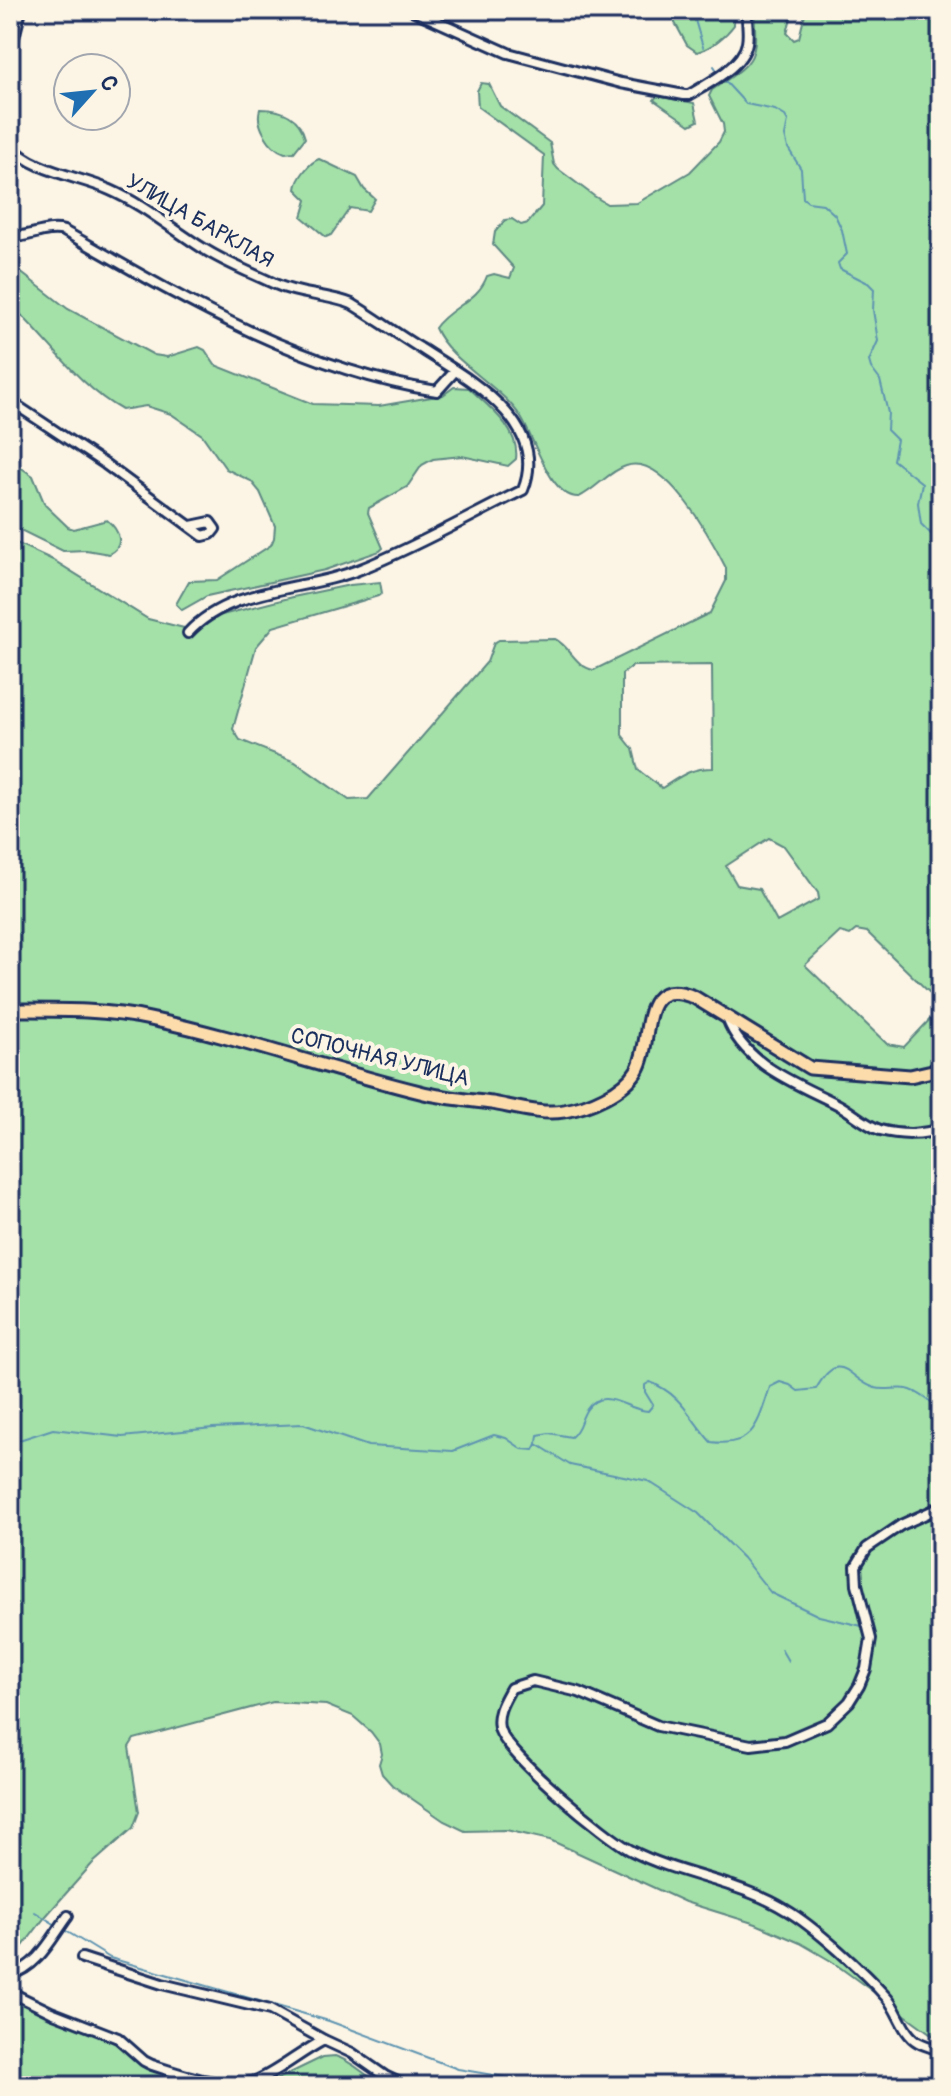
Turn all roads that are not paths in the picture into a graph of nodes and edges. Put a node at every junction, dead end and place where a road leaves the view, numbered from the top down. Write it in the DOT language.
graph roads {
  1 [pos="21,10"];
  2 [pos="412,10"];
  3 [pos="746,10"];
  4 [pos="10,53"];
  5 [pos="10,145"];
  6 [pos="10,237"];
  7 [pos="455,371"];
  8 [pos="10,401"];
  9 [pos="191,526"];
  10 [pos="188,633"];
  11 [pos="10,1010"];
  12 [pos="727,1018"];
  13 [pos="941,1069"];
  14 [pos="941,1128"];
  15 [pos="941,1507"];
  16 [pos="68,1916"];
  17 [pos="82,1958"];
  18 [pos="10,1975"];
  19 [pos="10,1992"];
  20 [pos="324,2040"];
  21 [pos="941,2050"];
  22 [pos="414,2086"];
  1 -- 4 [label="street"];
  2 -- 3 [label="street"];
  5 -- 7 [label="street, УЛИЦА БАРКЛАЯ"];
  6 -- 7 [label="street"];
  7 -- 10 [label="street, УЛИЦА БАРКЛАЯ"];
  8 -- 9 [label="street"];
  11 -- 12 [label="main road, СОПОЧНАЯ УЛИЦА"];
  12 -- 13 [label="main road, СОПОЧНАЯ УЛИЦА"];
  12 -- 14 [label="street"];
  15 -- 21 [label="street"];
  16 -- 18 [label="street"];
  17 -- 20 [label="street"];
  19 -- 20 [label="street"];
  20 -- 22 [label="street"];
}
